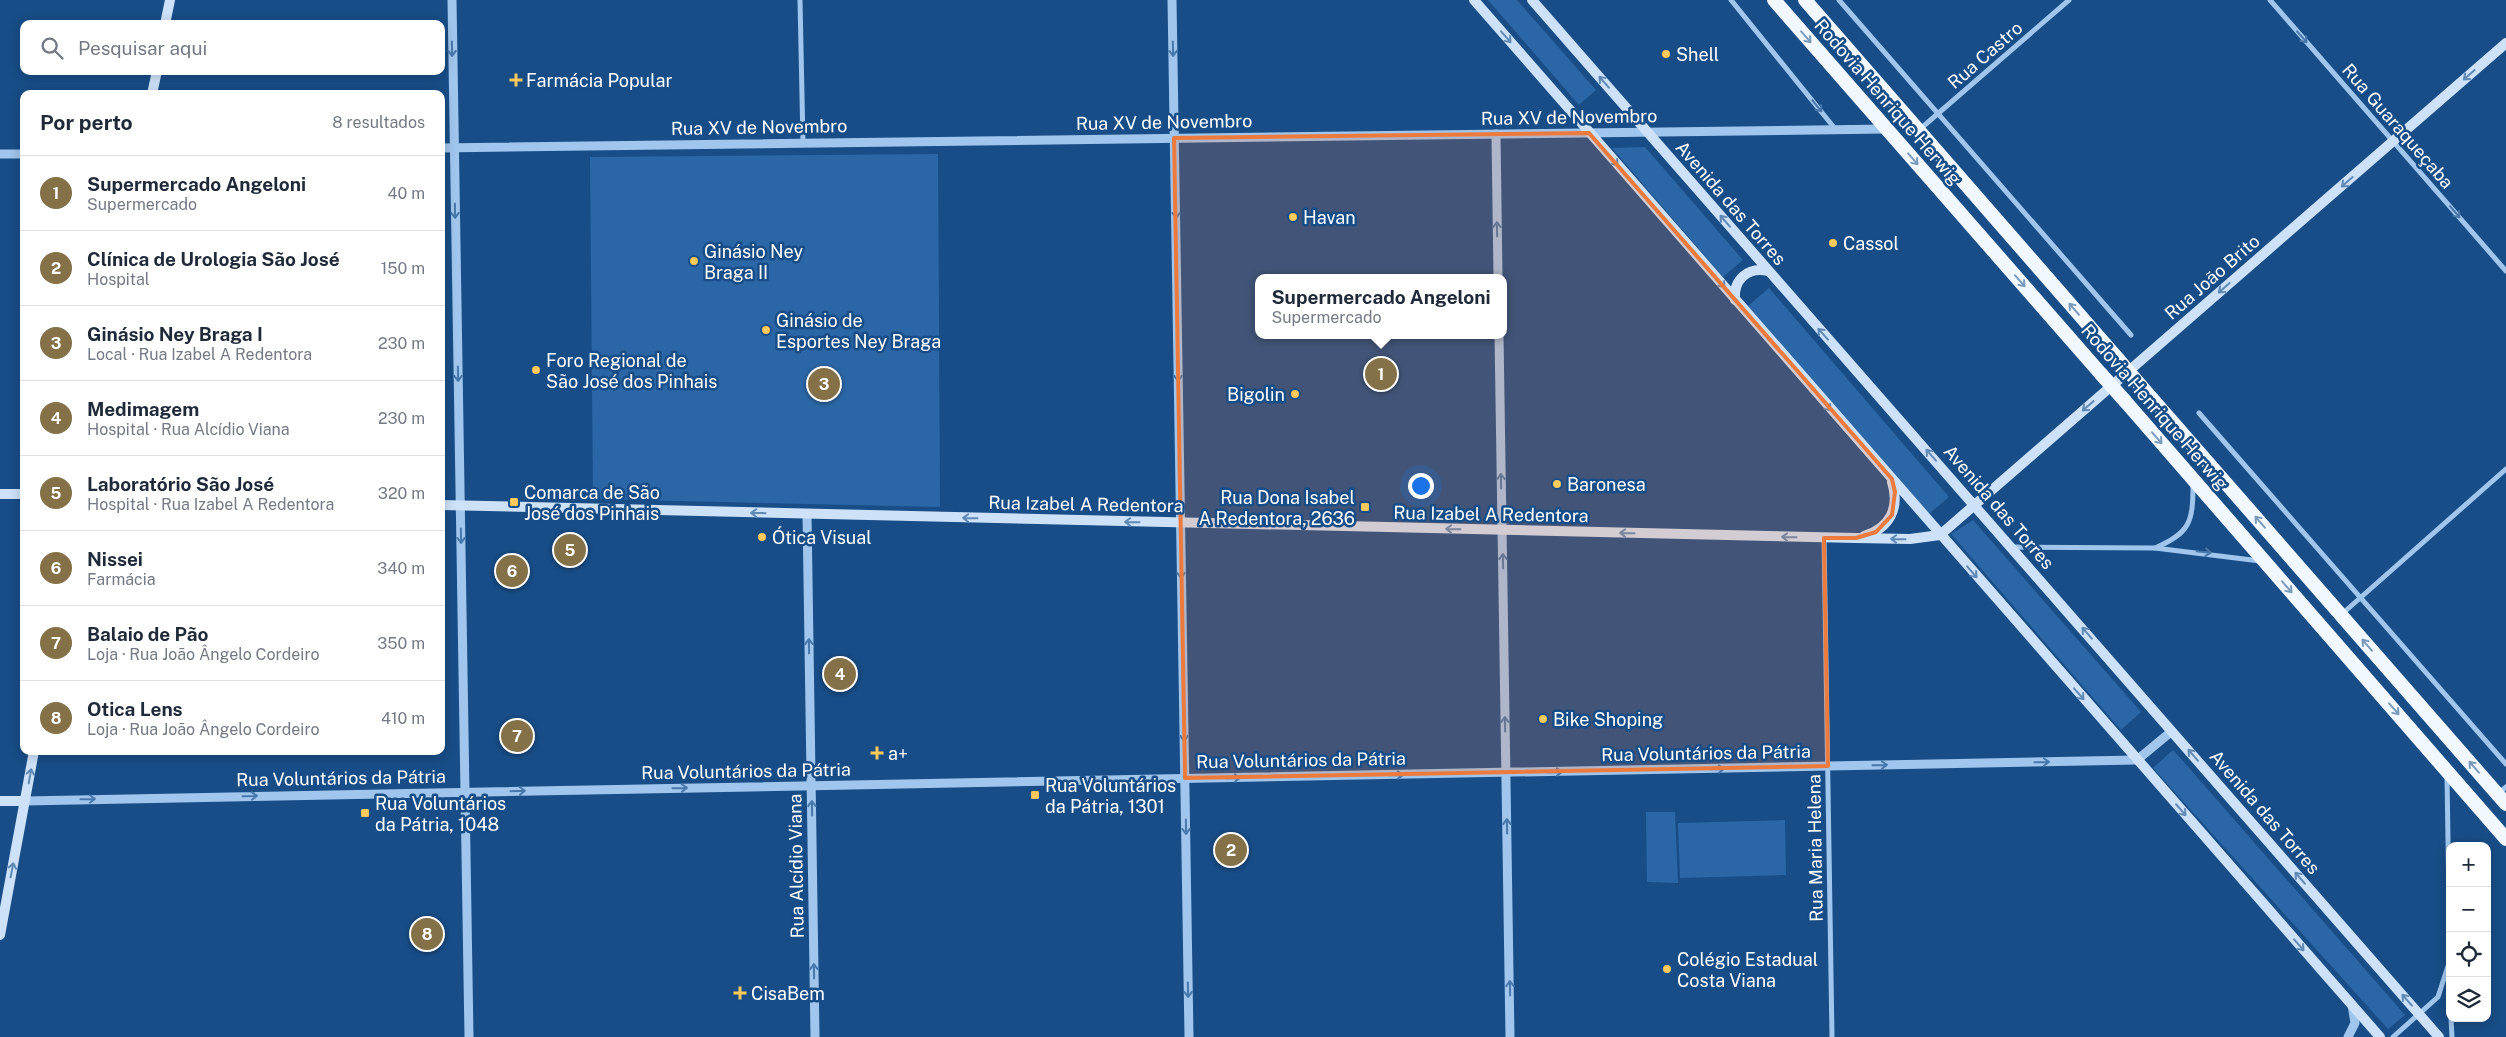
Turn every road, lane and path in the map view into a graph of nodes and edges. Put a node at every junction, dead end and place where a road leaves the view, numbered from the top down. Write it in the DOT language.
graph roads {
  1 [pos="170,0"];
  2 [pos="452,0"];
  3 [pos="800,0"];
  4 [pos="1172,0"];
  5 [pos="1474,0"];
  6 [pos="1532,0"];
  7 [pos="1732,0"];
  8 [pos="1774,0"];
  9 [pos="1805,0"];
  10 [pos="1839,0"];
  11 [pos="2069,0"];
  12 [pos="2270,0"];
  13 [pos="166,20"];
  14 [pos="2506,43"];
  15 [pos="156,75"];
  16 [pos="153,90"];
  17 [pos="1938,113"];
  18 [pos="1887,129"];
  19 [pos="1837,131"];
  20 [pos="1919,131"];
  21 [pos="1648,132"];
  22 [pos="1589,133"];
  23 [pos="1496,134"];
  24 [pos="1174,138"];
  25 [pos="2393,142"];
  26 [pos="803,143"];
  27 [pos="445,148"];
  28 [pos="454,148"];
  29 [pos="0,154"];
  30 [pos="20,154"];
  31 [pos="1768,271"];
  32 [pos="2506,271"];
  33 [pos="1498,274"];
  34 [pos="1735,300"];
  35 [pos="2131,334"];
  36 [pos="1499,339"];
  37 [pos="2200,413"];
  38 [pos="2506,469"];
  39 [pos="1892,479"];
  40 [pos="2194,480"];
  41 [pos="0,494"];
  42 [pos="20,494"];
  43 [pos="445,505"];
  44 [pos="460,505"];
  45 [pos="1975,505"];
  46 [pos="807,514"];
  47 [pos="1181,523"];
  48 [pos="1502,530"];
  49 [pos="1940,535"];
  50 [pos="1824,538"];
  51 [pos="1856,538"];
  52 [pos="2012,547"];
  53 [pos="2155,548"];
  54 [pos="2265,561"];
  55 [pos="2360,597"];
  56 [pos="2341,615"];
  57 [pos="2172,730"];
  58 [pos="33,755"];
  59 [pos="2137,760"];
  60 [pos="2506,764"];
  61 [pos="1828,766"];
  62 [pos="2446,770"];
  63 [pos="1506,772"];
  64 [pos="1185,778"];
  65 [pos="811,786"];
  66 [pos="465,792"];
  67 [pos="2503,795"];
  68 [pos="0,801"];
  69 [pos="26,801"];
  70 [pos="2506,839"];
  71 [pos="2449,932"];
  72 [pos="0,935"];
  73 [pos="2446,972"];
  74 [pos="2352,1005"];
  75 [pos="2420,1014"];
  76 [pos="2451,1022"];
  77 [pos="469,1037"];
  78 [pos="815,1037"];
  79 [pos="1189,1037"];
  80 [pos="1510,1037"];
  81 [pos="1832,1037"];
  82 [pos="2348,1037"];
  83 [pos="2380,1037"];
  84 [pos="2393,1037"];
  85 [pos="2439,1037"];
  86 [pos="2452,1037"];
  1 -- 13 [label="main road"];
  2 -- 28 [label="street, one-way"];
  3 -- 26 [label="street"];
  4 -- 24 [label="street, one-way"];
  5 -- 22 [label="main road, one-way"];
  21 -- 6 [label="main road, Avenida das Torres, one-way"];
  7 -- 19 [label="street, one-way"];
  8 -- 18 [label="highway, Rodovia Henrique Herwig, one-way"];
  9 -- 20 [label="highway, Rodovia Henrique Herwig"];
  10 -- 17 [label="street"];
  11 -- 17 [label="street, Rua Castro"];
  12 -- 25 [label="street, Rua Guaraqueçaba, one-way"];
  14 -- 25 [label="main road, Rua João Brito, one-way"];
  15 -- 16 [label="main road"];
  17 -- 20 [label="street, Rua Castro"];
  17 -- 35 [label="street"];
  18 -- 19 [label="street, Rua XV de Novembro"];
  18 -- 40 [label="highway, Rodovia Henrique Herwig, one-way, bridge"];
  19 -- 21 [label="street, Rua XV de Novembro"];
  56 -- 20 [label="highway, Rodovia Henrique Herwig, one-way, bridge"];
  21 -- 22 [label="street, Rua XV de Novembro"];
  31 -- 21 [label="main road, Avenida das Torres, one-way"];
  22 -- 23 [label="street, Rua XV de Novembro"];
  22 -- 34 [label="main road, one-way"];
  23 -- 24 [label="street, Rua XV de Novembro"];
  33 -- 23 [label="street, one-way"];
  24 -- 26 [label="street, Rua XV de Novembro"];
  24 -- 47 [label="street, one-way"];
  25 -- 32 [label="street, Rua Guaraqueçaba, one-way"];
  25 -- 45 [label="main road, Rua João Brito, one-way"];
  26 -- 28 [label="street, Rua XV de Novembro"];
  27 -- 28 [label="street, Rua XV de Novembro"];
  28 -- 44 [label="street, one-way"];
  29 -- 30 [label="street"];
  31 -- 34 [label="main road"];
  45 -- 31 [label="main road, Avenida das Torres, one-way"];
  34 -- 39 [label="main road, one-way"];
  48 -- 36 [label="street, one-way"];
  37 -- 55 [label="street"];
  38 -- 55 [label="street"];
  39 -- 49 [label="main road"];
  39 -- 51 [label="main road"];
  40 -- 53 [label="street"];
  40 -- 54 [label="highway, Rodovia Henrique Herwig"];
  41 -- 42 [label="main road"];
  43 -- 44 [label="main road, Rua Izabel A Redentora"];
  46 -- 44 [label="main road, Rua Izabel A Redentora, one-way"];
  44 -- 66 [label="street, one-way"];
  45 -- 49 [label="main road, Rua João Brito"];
  45 -- 52 [label="main road, Avenida das Torres"];
  47 -- 46 [label="main road, Rua Izabel A Redentora, one-way"];
  65 -- 46 [label="street, Rua Alcídio Viana, one-way"];
  48 -- 47 [label="main road, Rua Izabel A Redentora, one-way"];
  47 -- 64 [label="street, one-way"];
  50 -- 48 [label="main road, Rua Izabel A Redentora, one-way"];
  63 -- 48 [label="street, one-way"];
  49 -- 51 [label="main road, Rua Izabel A Redentora, one-way"];
  49 -- 59 [label="main road, one-way"];
  50 -- 51 [label="main road, Rua Izabel A Redentora"];
  50 -- 61 [label="street, Rua Maria Helena"];
  52 -- 53 [label="street"];
  57 -- 52 [label="main road, Avenida das Torres, one-way"];
  53 -- 54 [label="street, one-way"];
  54 -- 62 [label="highway, Rodovia Henrique Herwig, one-way"];
  55 -- 56 [label="street"];
  55 -- 60 [label="street"];
  67 -- 56 [label="highway, Rodovia Henrique Herwig, one-way"];
  57 -- 59 [label="street"];
  75 -- 57 [label="main road, Avenida das Torres, one-way"];
  69 -- 58 [label="main road, one-way"];
  61 -- 59 [label="street, Rua Voluntários da Pátria, one-way"];
  59 -- 74 [label="main road, one-way"];
  63 -- 61 [label="street, Rua Voluntários da Pátria, one-way"];
  61 -- 81 [label="street, Rua Maria Helena"];
  62 -- 70 [label="highway, Rodovia Henrique Herwig"];
  62 -- 71 [label="street"];
  64 -- 63 [label="street, Rua Voluntários da Pátria, one-way"];
  80 -- 63 [label="street, one-way"];
  64 -- 65 [label="street, Rua Voluntários da Pátria"];
  64 -- 79 [label="street, one-way"];
  66 -- 65 [label="street, Rua Voluntários da Pátria, one-way"];
  78 -- 65 [label="street, Rua Alcídio Viana, one-way"];
  69 -- 66 [label="street, Rua Voluntários da Pátria, one-way"];
  66 -- 77 [label="street"];
  68 -- 69 [label="main road, Rua Voluntários da Pátria"];
  72 -- 69 [label="main road, one-way"];
  73 -- 75 [label="street"];
  74 -- 82 [label="street"];
  74 -- 83 [label="main road"];
  75 -- 84 [label="street"];
  75 -- 85 [label="main road, Avenida das Torres"];
  76 -- 86 [label="street"];
}
